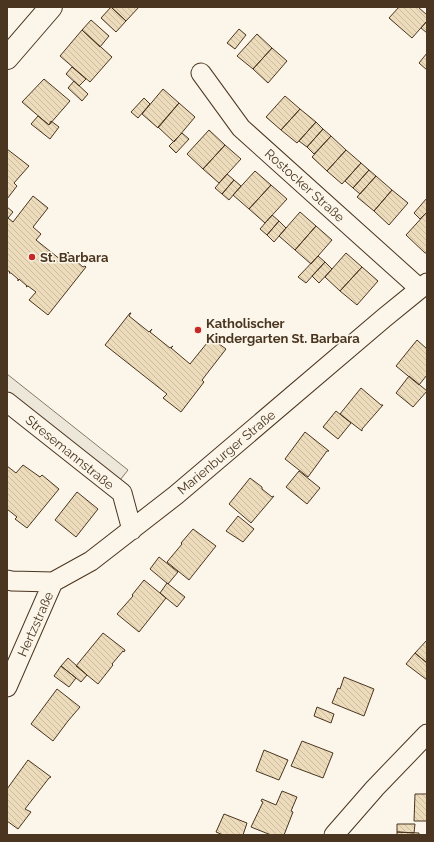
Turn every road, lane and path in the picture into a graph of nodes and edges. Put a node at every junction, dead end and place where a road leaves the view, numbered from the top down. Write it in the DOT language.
graph roads {
  1 [pos="51,7"];
  2 [pos="7,58"];
  3 [pos="201,73"];
  4 [pos="423,285"];
  5 [pos="7,402"];
  6 [pos="132,530"];
  7 [pos="7,580"];
  8 [pos="53,582"];
  9 [pos="7,687"];
  10 [pos="427,734"];
  11 [pos="334,835"];
  1 -- 2 [label="street"];
  3 -- 4 [label="street, Rostocker Straße"];
  4 -- 6 [label="street, Marienburger Straße"];
  5 -- 6 [label="street, Stresemannstraße"];
  6 -- 8 [label="street, Marienburger Straße"];
  7 -- 8 [label="street, Marienburger Straße"];
  8 -- 9 [label="street, Hertzstraße"];
  10 -- 11 [label="street"];
}
